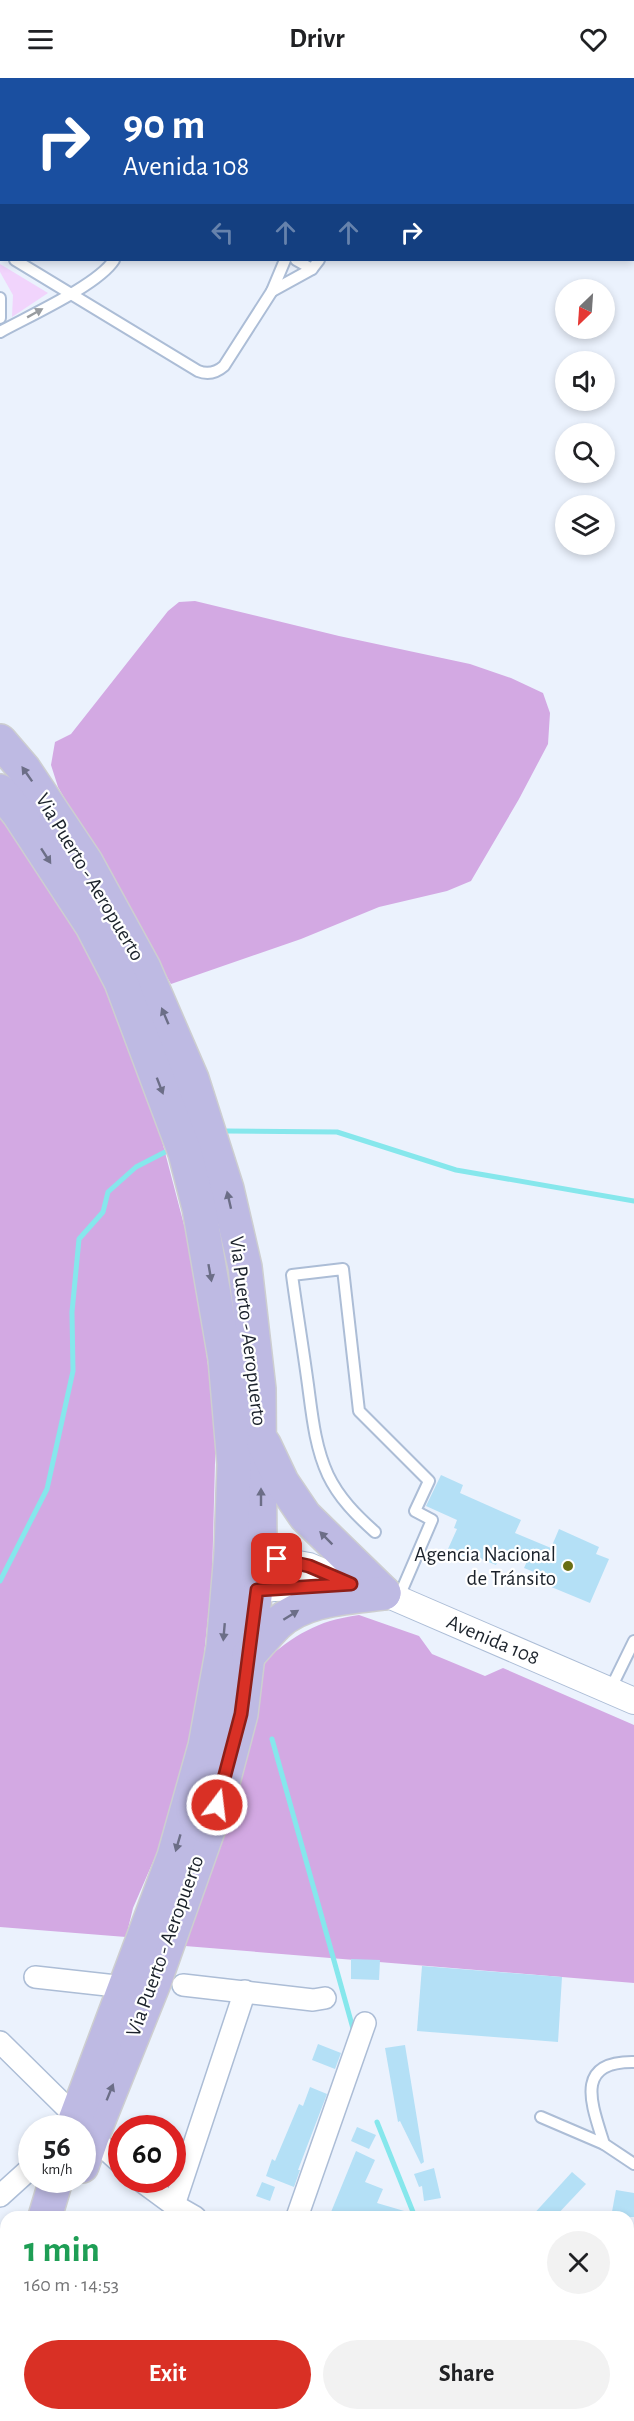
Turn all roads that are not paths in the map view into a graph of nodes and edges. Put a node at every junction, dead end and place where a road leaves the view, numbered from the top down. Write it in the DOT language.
graph roads {
  1 [pos="17,261"];
  2 [pos="113,261"];
  3 [pos="285,261"];
  4 [pos="298,261"];
  5 [pos="318,261"];
  6 [pos="312,269"];
  7 [pos="272,291"];
  8 [pos="70,293"];
  9 [pos="0,298"];
  10 [pos="0,318"];
  11 [pos="0,332"];
  12 [pos="0,741"];
  13 [pos="0,791"];
  14 [pos="261,1438"];
  15 [pos="375,1532"];
  16 [pos="246,1554"];
  17 [pos="351,1584"];
  18 [pos="242,1588"];
  19 [pos="391,1596"];
  20 [pos="634,1641"];
  21 [pos="249,1655"];
  22 [pos="610,1690"];
  23 [pos="634,1701"];
  24 [pos="35,1977"];
  25 [pos="183,1985"];
  26 [pos="125,1987"];
  27 [pos="245,1991"];
  28 [pos="325,1998"];
  29 [pos="365,2023"];
  30 [pos="0,2042"];
  31 [pos="634,2062"];
  32 [pos="61,2115"];
  33 [pos="87,2115"];
  34 [pos="91,2115"];
  35 [pos="541,2117"];
  36 [pos="604,2144"];
  37 [pos="634,2164"];
  38 [pos="18,2180"];
  39 [pos="52,2193"];
  40 [pos="74,2193"];
  41 [pos="158,2193"];
  42 [pos="0,2196"];
  43 [pos="174,2205"];
  44 [pos="47,2211"];
  45 [pos="69,2211"];
  46 [pos="184,2211"];
  47 [pos="299,2211"];
  1 -- 8 [label="lane"];
  2 -- 8 [label="lane"];
  3 -- 7 [label="lane"];
  4 -- 6 [label="lane"];
  5 -- 6 [label="lane"];
  6 -- 7 [label="lane"];
  7 -- 8 [label="lane"];
  11 -- 8 [label="lane, one-way"];
  9 -- 10 [label="lane"];
  14 -- 12 [label="main road, Via Puerto - Aeropuerto, one-way"];
  13 -- 16 [label="main road, Via Puerto - Aeropuerto, one-way"];
  16 -- 14 [label="main road, Via Puerto - Aeropuerto, one-way"];
  19 -- 14 [label="main road, one-way"];
  15 -- 19 [label="lane"];
  16 -- 17 [label="street, Avenida 108"];
  16 -- 18 [label="main road, Via Puerto - Aeropuerto"];
  17 -- 18 [label="street, Avenida 108"];
  17 -- 19 [label="street, Avenida 108"];
  18 -- 21 [label="main road, Via Puerto - Aeropuerto"];
  18 -- 26 [label="main road, Via Puerto - Aeropuerto, one-way"];
  21 -- 19 [label="main road, one-way"];
  19 -- 22 [label="street, Avenida 108"];
  20 -- 22 [label="lane"];
  34 -- 21 [label="main road, Via Puerto - Aeropuerto, one-way"];
  22 -- 23 [label="street, Avenida 108"];
  24 -- 26 [label="street"];
  25 -- 27 [label="street"];
  26 -- 33 [label="main road, Via Puerto - Aeropuerto"];
  27 -- 28 [label="street"];
  27 -- 43 [label="street"];
  29 -- 47 [label="street"];
  30 -- 32 [label="street"];
  31 -- 36 [label="lane"];
  35 -- 36 [label="lane"];
  36 -- 37 [label="lane"];
  38 -- 42 [label="street"];
  39 -- 44 [label="main road"];
  40 -- 45 [label="main road"];
  41 -- 43 [label="street"];
  43 -- 46 [label="street"];
}
